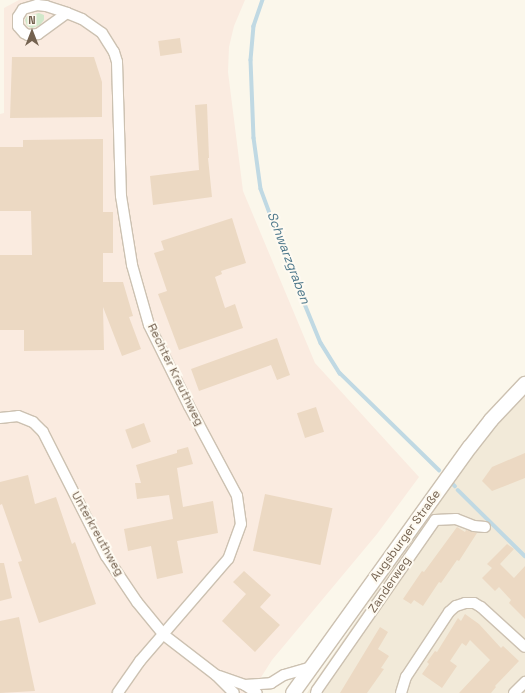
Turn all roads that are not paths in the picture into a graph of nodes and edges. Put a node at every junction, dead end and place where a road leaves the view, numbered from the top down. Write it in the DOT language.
graph roads {
  1 [pos="67,13"];
  2 [pos="525,384"];
  3 [pos="0,418"];
  4 [pos="485,527"];
  5 [pos="164,634"];
  6 [pos="525,647"];
  7 [pos="309,668"];
  8 [pos="216,675"];
  9 [pos="525,682"];
  10 [pos="245,685"];
  11 [pos="118,693"];
  12 [pos="234,693"];
  13 [pos="257,693"];
  14 [pos="293,693"];
  15 [pos="316,693"];
  16 [pos="401,693"];
  17 [pos="514,693"];
  1 -- 5 [label="street, Rechter Kreuthweg"];
  2 -- 7 [label="main road, Augsburger Straße"];
  3 -- 5 [label="street, Unterkreuthweg"];
  4 -- 15 [label="street, Zanderweg"];
  5 -- 8 [label="street, Unterkreuthweg"];
  5 -- 11 [label="street, Rechter Kreuthweg"];
  6 -- 16 [label="street"];
  7 -- 10 [label="street, Unterkreuthweg"];
  7 -- 14 [label="main road, Augsburger Straße"];
  8 -- 10 [label="street, Unterkreuthweg"];
  8 -- 12 [label="street, Unterkreuthweg"];
  9 -- 17 [label="street"];
  10 -- 13 [label="street, Unterkreuthweg"];
}
